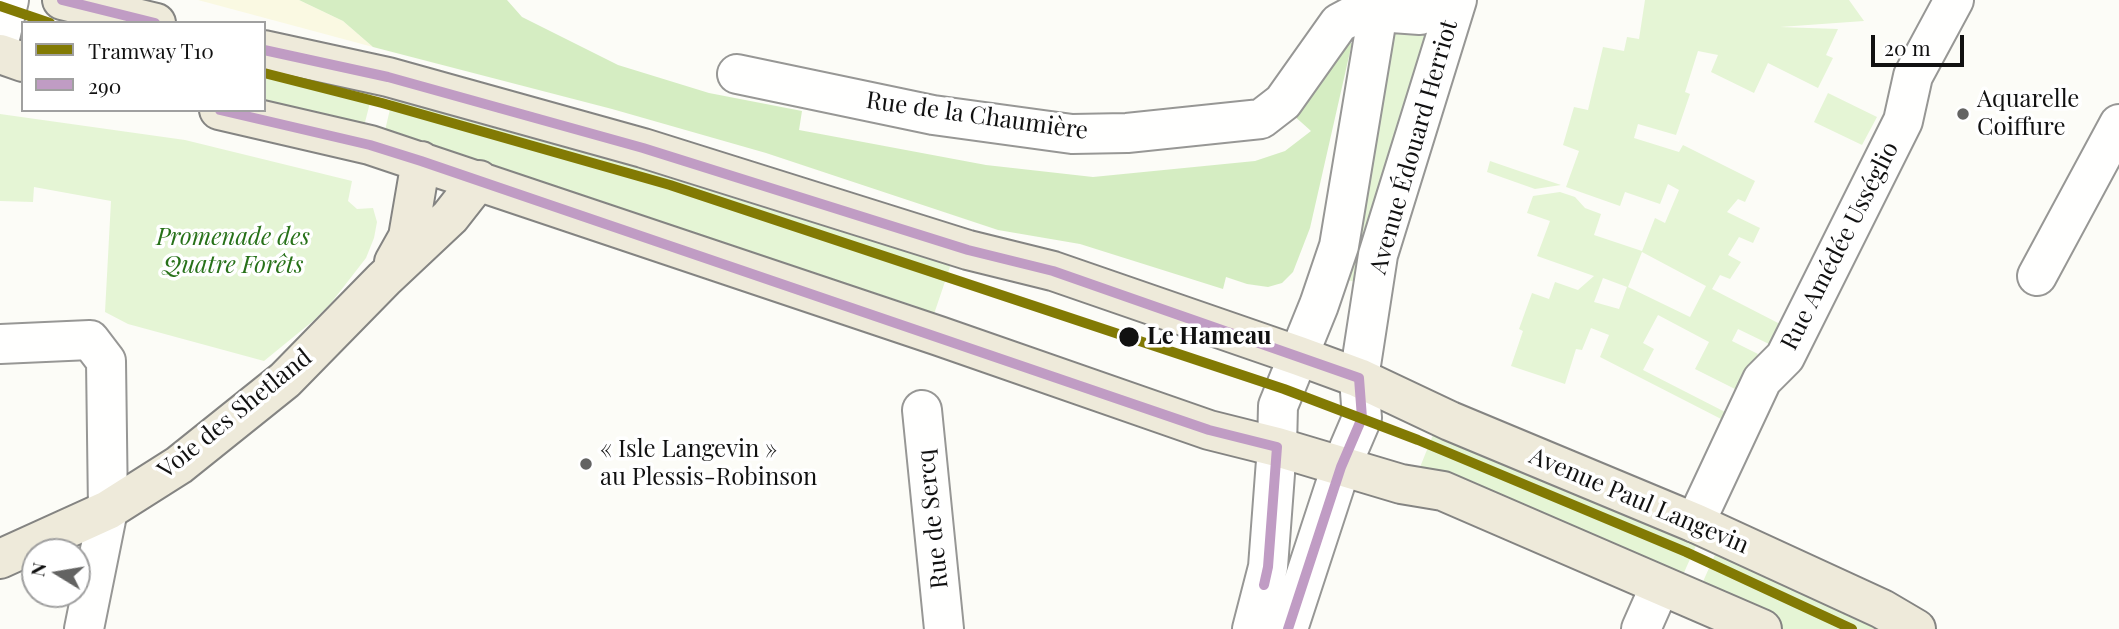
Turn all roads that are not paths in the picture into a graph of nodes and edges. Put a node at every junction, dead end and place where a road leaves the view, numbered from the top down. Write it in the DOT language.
graph roads {
  1 [pos="9,0"];
  2 [pos="62,0"];
  3 [pos="1448,0"];
  4 [pos="1457,0"];
  5 [pos="1954,0"];
  6 [pos="1379,6"];
  7 [pos="148,21"];
  8 [pos="0,38"];
  9 [pos="266,50"];
  10 [pos="0,54"];
  11 [pos="21,61"];
  12 [pos="737,74"];
  13 [pos="228,112"];
  14 [pos="2119,124"];
  15 [pos="421,161"];
  16 [pos="479,180"];
  17 [pos="2036,276"];
  18 [pos="384,279"];
  19 [pos="0,344"];
  20 [pos="1299,356"];
  21 [pos="1359,378"];
  22 [pos="922,410"];
  23 [pos="1277,447"];
  24 [pos="1340,467"];
  25 [pos="108,510"];
  26 [pos="1695,523"];
  27 [pos="0,559"];
  28 [pos="1660,586"];
  29 [pos="84,629"];
  30 [pos="944,629"];
  31 [pos="1252,629"];
  32 [pos="1288,629"];
  33 [pos="1640,629"];
  34 [pos="1762,629"];
  35 [pos="1916,629"];
  1 -- 8 [label="street"];
  2 -- 7 [label="main road"];
  3 -- 6 [label="street, Rue de la Chaumière"];
  4 -- 21 [label="street, Avenue Édouard Herriot"];
  5 -- 26 [label="street, Rue Amédée Usséglio"];
  6 -- 12 [label="street, Rue de la Chaumière"];
  6 -- 20 [label="street, Avenue Édouard Herriot"];
  9 -- 20 [label="main road, Avenue Paul Langevin"];
  10 -- 11 [label="main road"];
  13 -- 15 [label="main road"];
  14 -- 17 [label="street"];
  15 -- 16 [label="main road"];
  15 -- 18 [label="main road, Voie des Shetland"];
  16 -- 18 [label="main road, Voie des Shetland"];
  16 -- 23 [label="main road"];
  18 -- 25 [label="main road, Voie des Shetland"];
  19 -- 25 [label="street"];
  20 -- 21 [label="main road, Avenue Paul Langevin"];
  20 -- 23 [label="street"];
  21 -- 24 [label="street"];
  21 -- 26 [label="main road, Avenue Paul Langevin"];
  22 -- 30 [label="street, Rue de Sercq"];
  23 -- 24 [label="main road"];
  23 -- 31 [label="street"];
  24 -- 28 [label="main road"];
  24 -- 32 [label="street"];
  25 -- 27 [label="main road, Voie des Shetland"];
  25 -- 29 [label="street"];
  26 -- 35 [label="main road, Avenue Paul Langevin"];
  28 -- 33 [label="street"];
  28 -- 34 [label="main road"];
}
